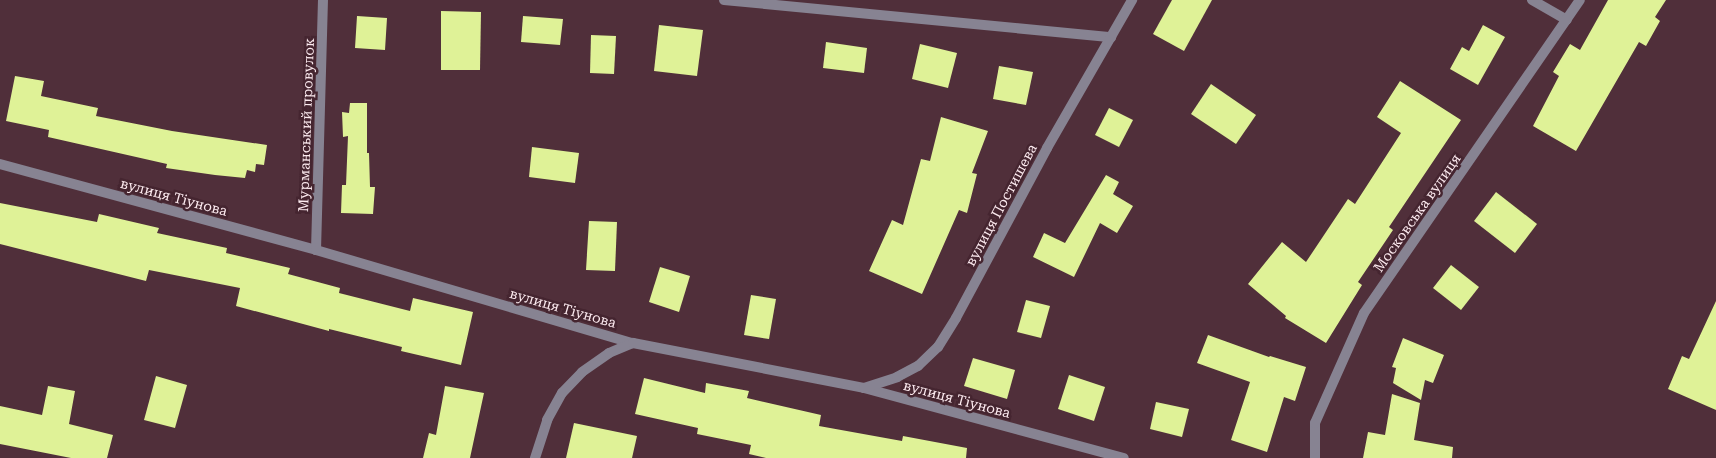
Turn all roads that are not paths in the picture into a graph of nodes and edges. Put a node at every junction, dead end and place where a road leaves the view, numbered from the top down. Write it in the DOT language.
graph roads {
  1 [pos="323,0"];
  2 [pos="724,0"];
  3 [pos="1132,0"];
  4 [pos="1532,0"];
  5 [pos="1580,0"];
  6 [pos="1568,20"];
  7 [pos="1110,37"];
  8 [pos="0,164"];
  9 [pos="316,250"];
  10 [pos="633,343"];
  11 [pos="864,388"];
  12 [pos="535,458"];
  13 [pos="1124,458"];
  14 [pos="1315,458"];
  1 -- 9 [label="street, Мурманський провулок"];
  2 -- 7 [label="street"];
  3 -- 7 [label="street, вулиця Постишева"];
  4 -- 6 [label="street"];
  5 -- 6 [label="street, Московська вулиця"];
  6 -- 14 [label="street, Московська вулиця"];
  7 -- 11 [label="street, вулиця Постишева"];
  8 -- 9 [label="street, вулиця Тіунова"];
  9 -- 10 [label="street, вулиця Тіунова"];
  10 -- 11 [label="street, вулиця Тіунова"];
  10 -- 12 [label="street"];
  11 -- 13 [label="street, вулиця Тіунова"];
}
